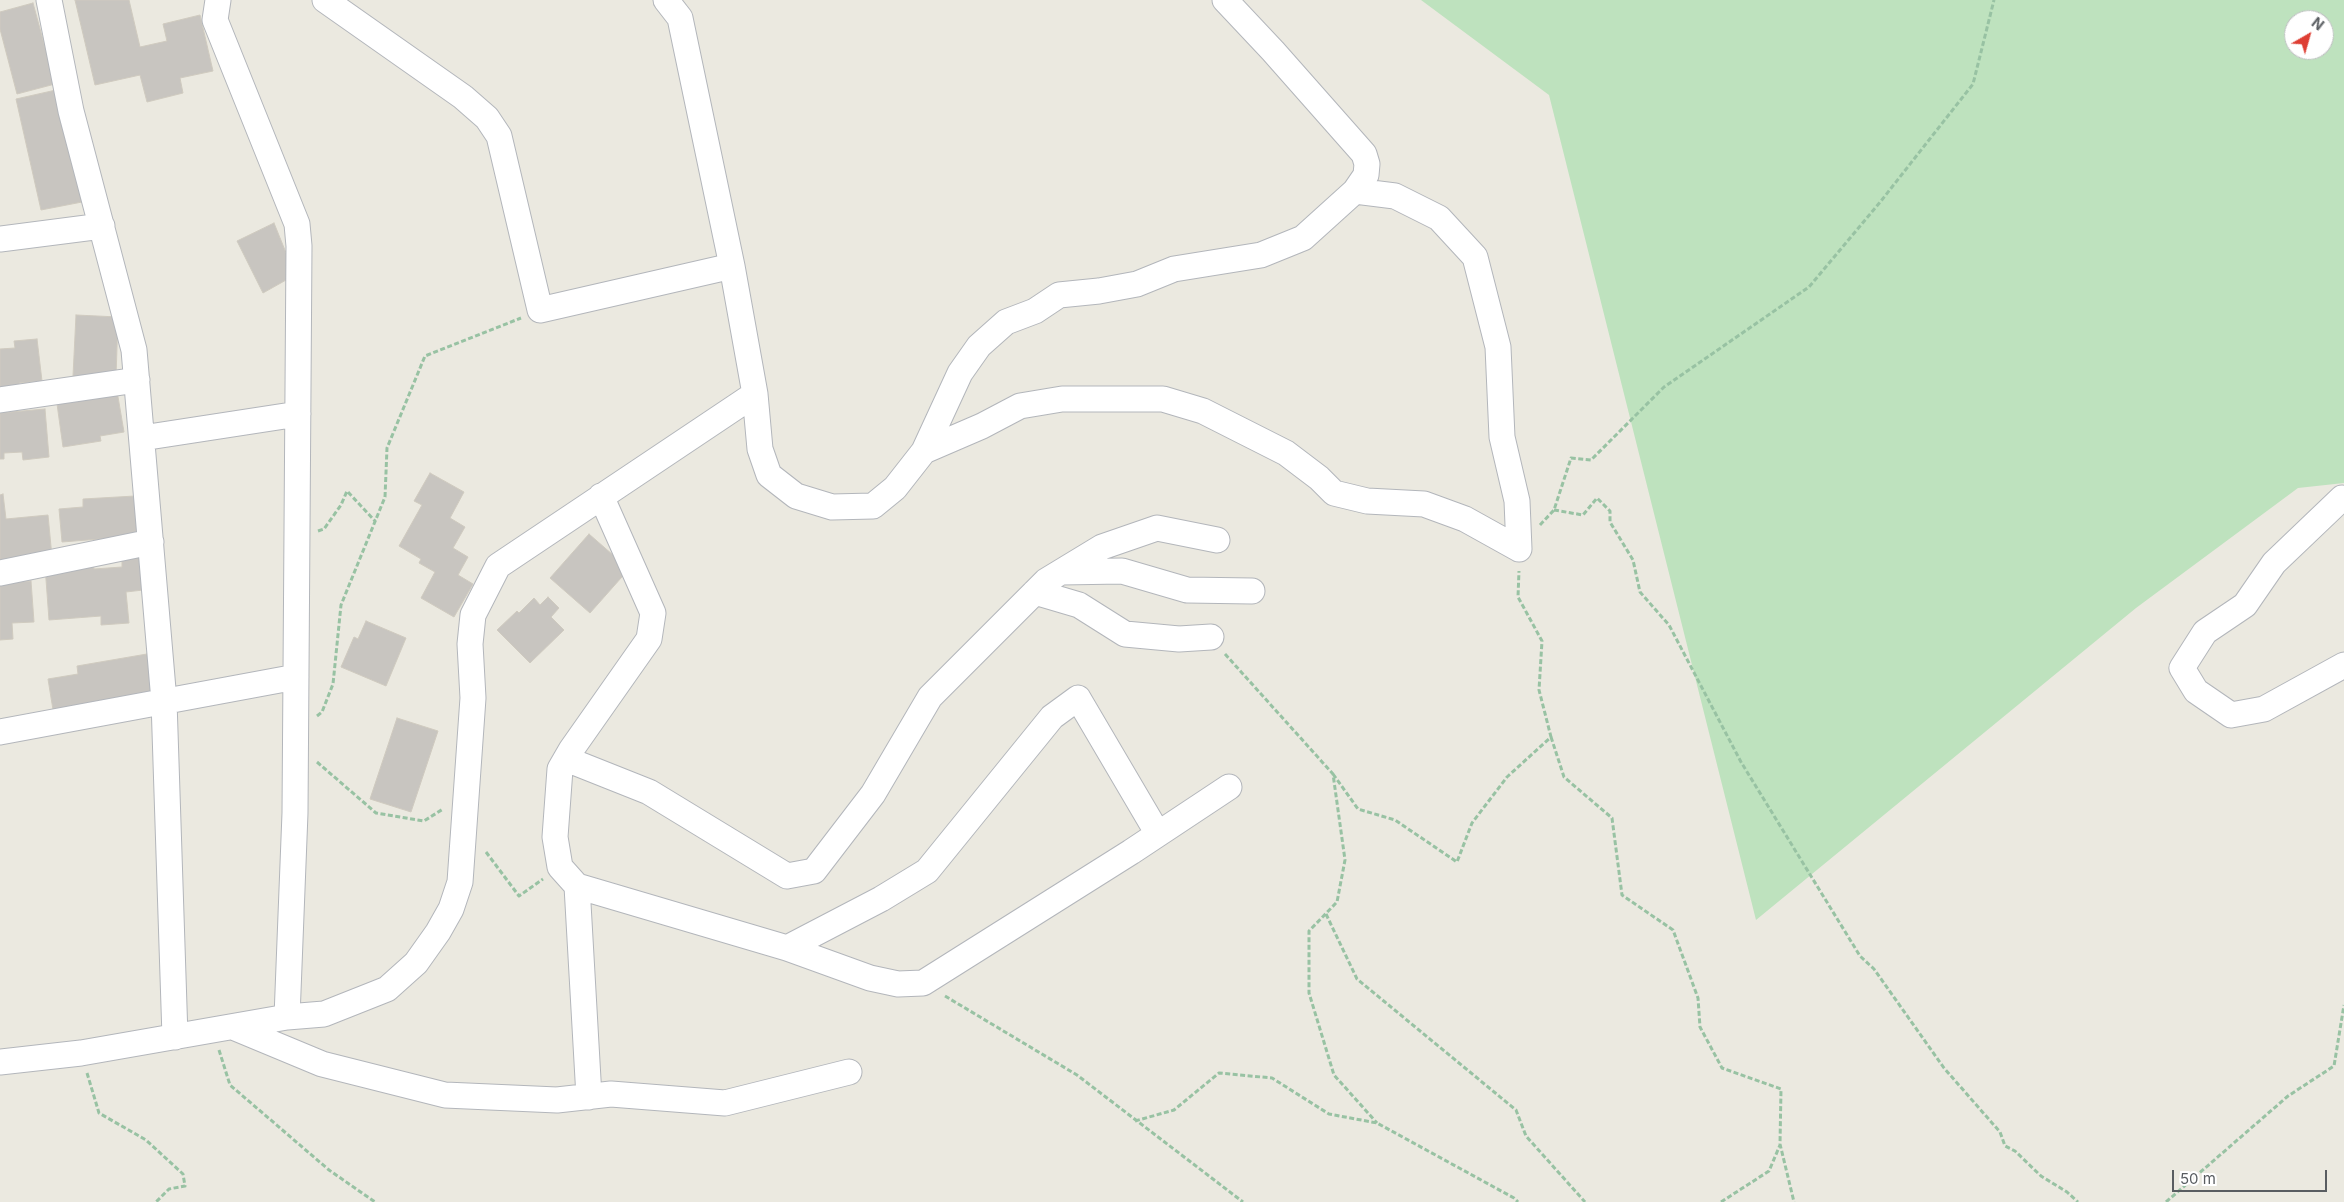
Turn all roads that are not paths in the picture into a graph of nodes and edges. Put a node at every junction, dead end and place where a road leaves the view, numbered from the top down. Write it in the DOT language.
graph roads {
  1 [pos="49,0"];
  2 [pos="218,0"];
  3 [pos="325,0"];
  4 [pos="666,0"];
  5 [pos="1225,0"];
  6 [pos="1355,191"];
  7 [pos="102,226"];
  8 [pos="0,240"];
  9 [pos="732,266"];
  10 [pos="137,380"];
  11 [pos="755,394"];
  12 [pos="0,400"];
  13 [pos="298,414"];
  14 [pos="142,438"];
  15 [pos="924,450"];
  16 [pos="601,496"];
  17 [pos="2342,498"];
  18 [pos="1218,540"];
  19 [pos="151,542"];
  20 [pos="1061,572"];
  21 [pos="0,573"];
  22 [pos="1252,591"];
  23 [pos="1035,592"];
  24 [pos="1211,637"];
  25 [pos="2344,665"];
  26 [pos="296,677"];
  27 [pos="164,700"];
  28 [pos="0,732"];
  29 [pos="566,759"];
  30 [pos="1230,787"];
  31 [pos="1158,834"];
  32 [pos="577,886"];
  33 [pos="787,948"];
  34 [pos="287,1017"];
  35 [pos="223,1029"];
  36 [pos="176,1037"];
  37 [pos="0,1062"];
  38 [pos="849,1072"];
  39 [pos="589,1096"];
  1 -- 7 [label="street"];
  2 -- 13 [label="street"];
  3 -- 9 [label="street"];
  4 -- 9 [label="street"];
  5 -- 6 [label="street"];
  6 -- 15 [label="street"];
  6 -- 15 [label="street"];
  7 -- 8 [label="street"];
  7 -- 10 [label="street"];
  9 -- 11 [label="street"];
  10 -- 12 [label="street"];
  10 -- 14 [label="street"];
  11 -- 15 [label="street"];
  11 -- 16 [label="street"];
  13 -- 14 [label="street"];
  13 -- 26 [label="street"];
  14 -- 19 [label="street"];
  16 -- 29 [label="street"];
  16 -- 34 [label="street"];
  17 -- 25 [label="street"];
  18 -- 20 [label="street"];
  19 -- 21 [label="street"];
  19 -- 27 [label="street"];
  20 -- 22 [label="street"];
  20 -- 23 [label="street"];
  23 -- 24 [label="street"];
  23 -- 29 [label="street"];
  26 -- 27 [label="street"];
  26 -- 34 [label="street"];
  27 -- 28 [label="street"];
  27 -- 36 [label="street"];
  29 -- 32 [label="street"];
  30 -- 31 [label="street"];
  31 -- 33 [label="street"];
  31 -- 33 [label="street"];
  32 -- 33 [label="street"];
  32 -- 39 [label="street"];
  34 -- 35 [label="street"];
  35 -- 36 [label="street"];
  35 -- 39 [label="street"];
  36 -- 37 [label="street"];
  38 -- 39 [label="street"];
}
